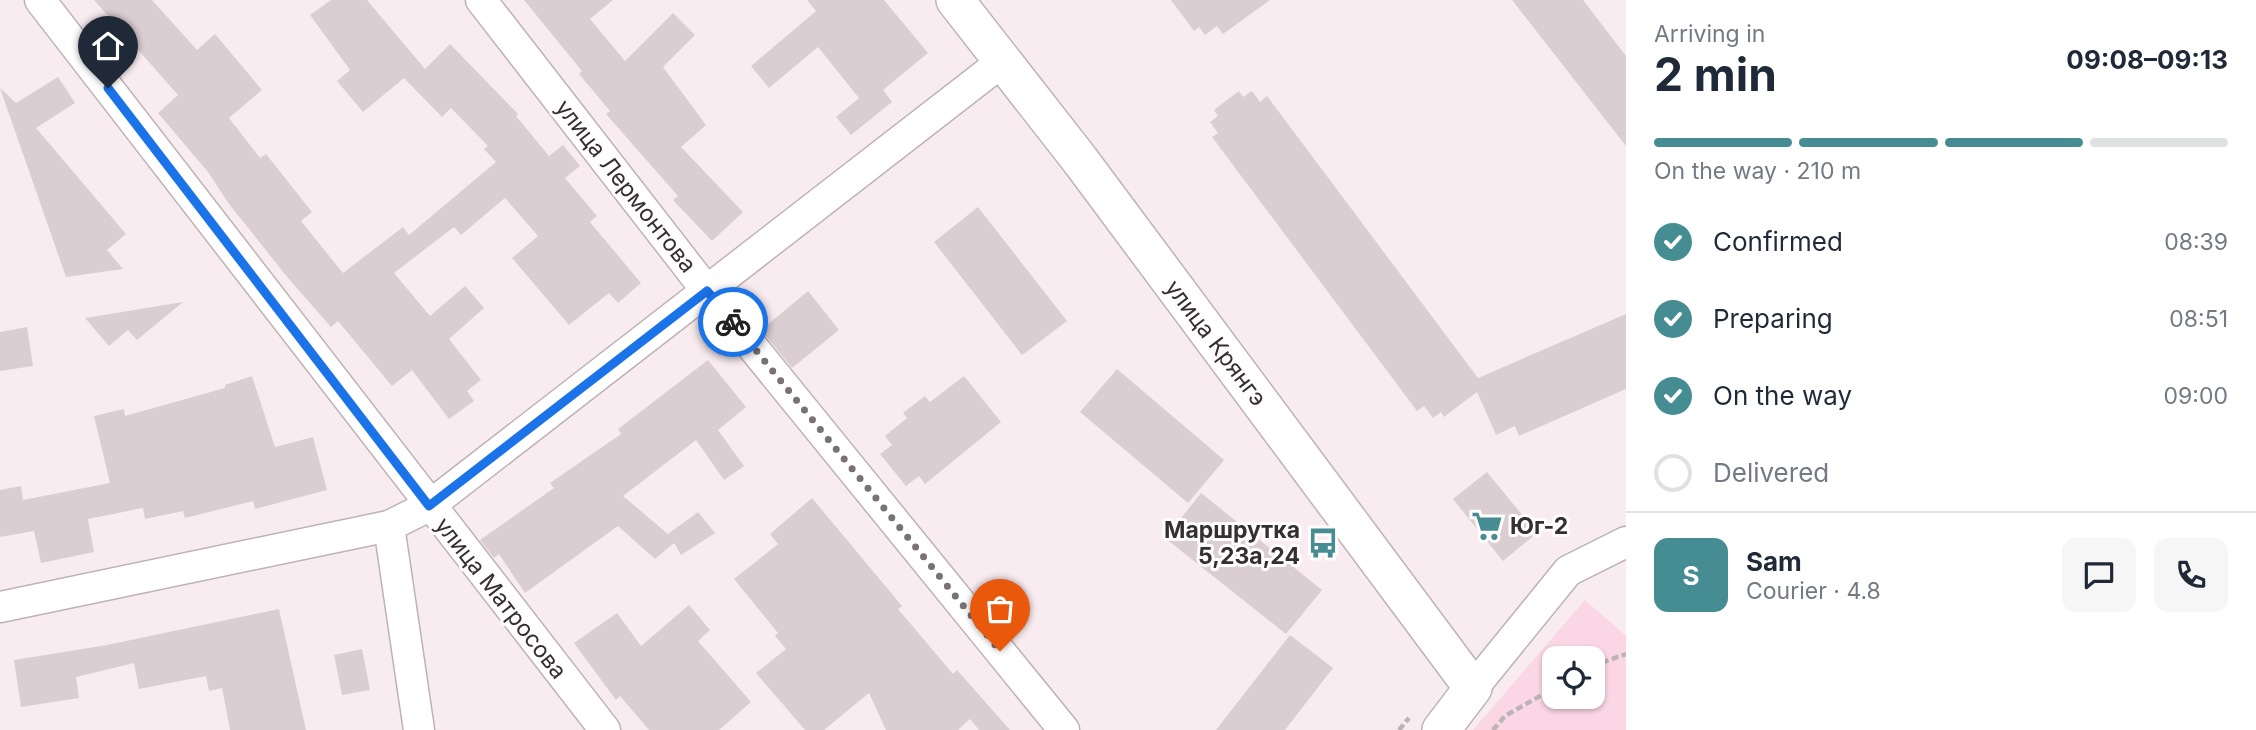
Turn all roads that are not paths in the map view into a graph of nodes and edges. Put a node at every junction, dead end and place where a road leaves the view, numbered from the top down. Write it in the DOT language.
graph roads {
  1 [pos="40,0"];
  2 [pos="481,0"];
  3 [pos="955,0"];
  4 [pos="1003,61"];
  5 [pos="707,291"];
  6 [pos="429,506"];
  7 [pos="389,526"];
  8 [pos="1626,542"];
  9 [pos="0,607"];
  10 [pos="1474,688"];
  11 [pos="419,730"];
  12 [pos="605,730"];
  13 [pos="1064,730"];
  14 [pos="1441,730"];
  1 -- 6 [label="street, улица Матросова"];
  2 -- 5 [label="street, улица Лермонтова"];
  3 -- 4 [label="street, улица Крянгэ"];
  4 -- 5 [label="street"];
  4 -- 10 [label="street, улица Крянгэ"];
  5 -- 6 [label="street"];
  5 -- 13 [label="street, улица Лермонтова"];
  6 -- 7 [label="street"];
  6 -- 12 [label="street, улица Матросова"];
  7 -- 9 [label="street"];
  7 -- 11 [label="street"];
  8 -- 10 [label="street"];
  10 -- 14 [label="street"];
}
